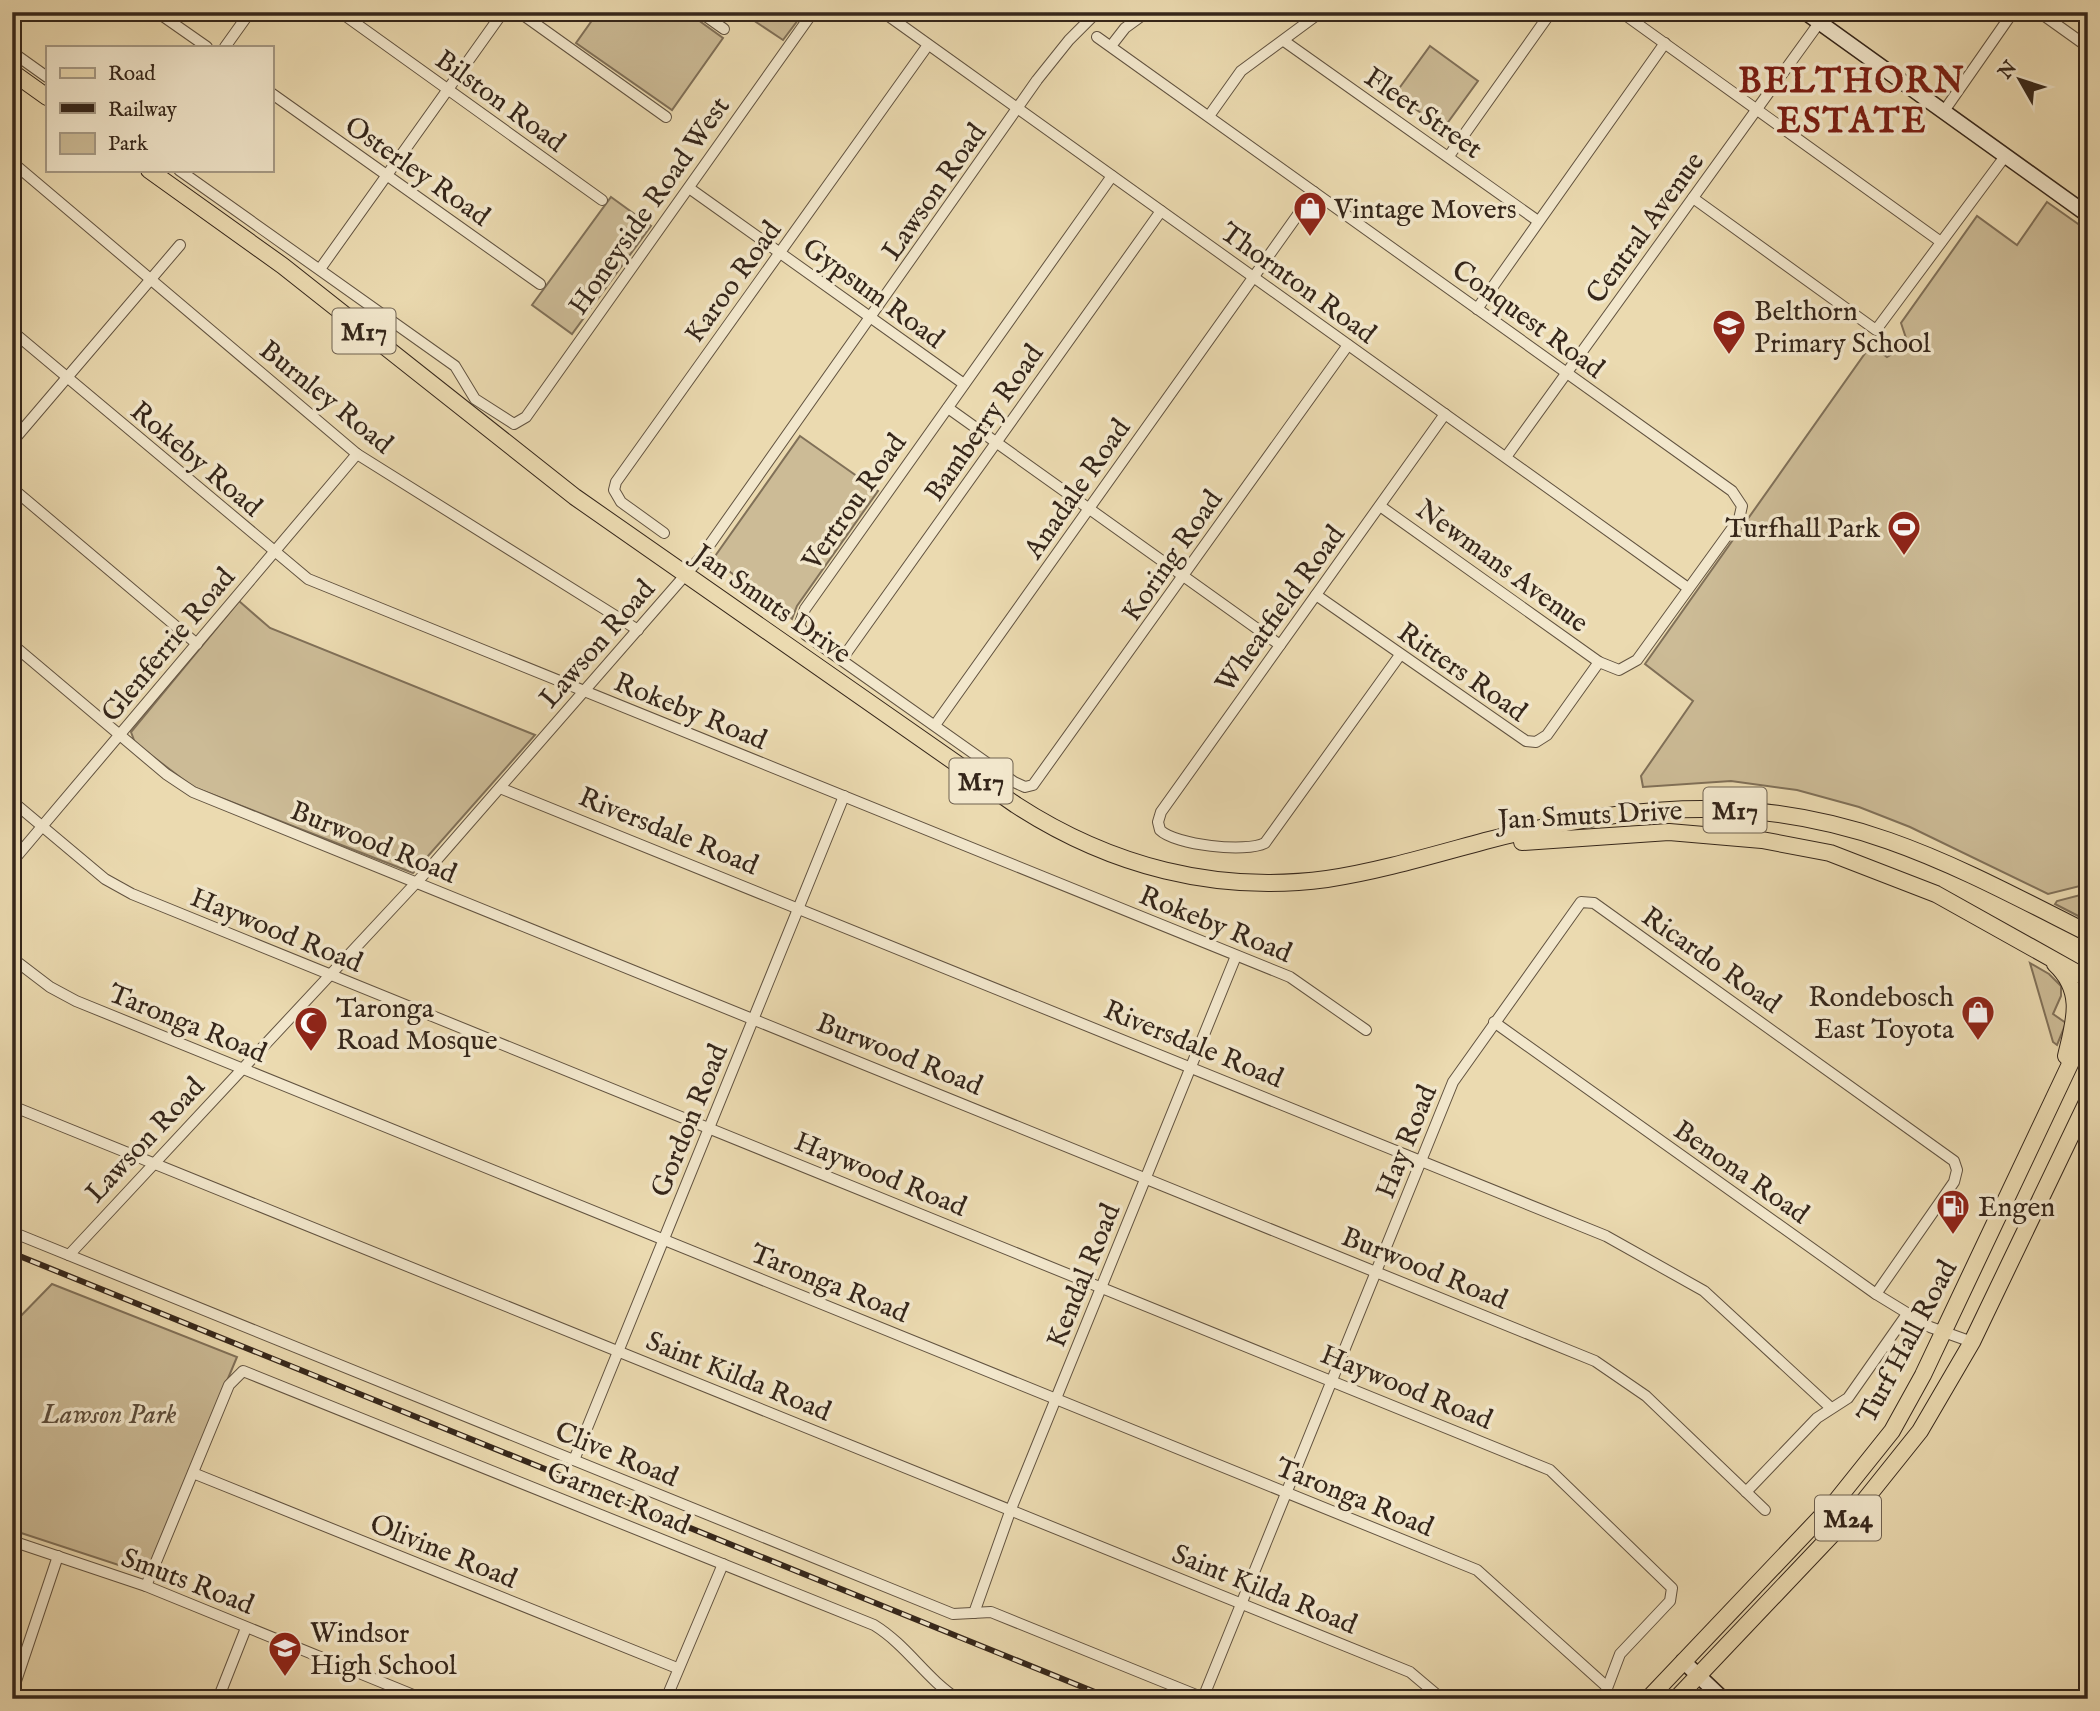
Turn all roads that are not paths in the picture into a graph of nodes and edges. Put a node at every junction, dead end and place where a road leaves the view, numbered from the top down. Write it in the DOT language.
graph roads {
  1 [pos="157,12"];
  2 [pos="250,12"];
  3 [pos="340,12"];
  4 [pos="503,12"];
  5 [pos="519,12"];
  6 [pos="700,12"];
  7 [pos="813,12"];
  8 [pos="883,12"];
  9 [pos="1097,12"];
  10 [pos="1147,12"];
  11 [pos="1321,12"];
  12 [pos="1551,12"];
  13 [pos="1621,12"];
  14 [pos="1805,12"];
  15 [pos="2013,12"];
  16 [pos="2039,12"];
  17 [pos="1819,23"];
  18 [pos="724,29"];
  19 [pos="1097,37"];
  20 [pos="1284,40"];
  21 [pos="1665,43"];
  22 [pos="928,45"];
  23 [pos="206,46"];
  24 [pos="226,46"];
  25 [pos="1111,46"];
  26 [pos="2088,47"];
  27 [pos="12,52"];
  28 [pos="12,72"];
  29 [pos="46,76"];
  30 [pos="449,90"];
  31 [pos="273,94"];
  32 [pos="46,96"];
  33 [pos="1019,109"];
  34 [pos="1756,109"];
  35 [pos="1944,111"];
  36 [pos="1209,116"];
  37 [pos="666,117"];
  38 [pos="2006,155"];
  39 [pos="1449,156"];
  40 [pos="12,162"];
  41 [pos="152,172"];
  42 [pos="182,172"];
  43 [pos="387,176"];
  44 [pos="1112,176"];
  45 [pos="689,188"];
  46 [pos="1314,192"];
  47 [pos="1693,198"];
  48 [pos="602,200"];
  49 [pos="1161,211"];
  50 [pos="2088,215"];
  51 [pos="1538,220"];
  52 [pos="1941,242"];
  53 [pos="180,245"];
  54 [pos="780,253"];
  55 [pos="320,270"];
  56 [pos="1254,277"];
  57 [pos="150,279"];
  58 [pos="540,284"];
  59 [pos="1477,309"];
  60 [pos="871,318"];
  61 [pos="12,331"];
  62 [pos="1348,345"];
  63 [pos="1567,372"];
  64 [pos="67,377"];
  65 [pos="964,384"];
  66 [pos="947,408"];
  67 [pos="1445,414"];
  68 [pos="12,442"];
  69 [pos="996,442"];
  70 [pos="357,454"];
  71 [pos="1506,457"];
  72 [pos="12,488"];
  73 [pos="1380,506"];
  74 [pos="1089,509"];
  75 [pos="664,533"];
  76 [pos="274,553"];
  77 [pos="687,574"];
  78 [pos="1184,576"];
  79 [pos="1688,588"];
  80 [pos="1316,595"];
  81 [pos="638,630"];
  82 [pos="12,644"];
  83 [pos="197,644"];
  84 [pos="1280,645"];
  85 [pos="1400,655"];
  86 [pos="842,659"];
  87 [pos="1598,662"];
  88 [pos="584,691"];
  89 [pos="935,725"];
  90 [pos="120,735"];
  91 [pos="1028,787"];
  92 [pos="500,788"];
  93 [pos="844,796"];
  94 [pos="12,801"];
  95 [pos="42,827"];
  96 [pos="1444,853"];
  97 [pos="12,862"];
  98 [pos="416,883"];
  99 [pos="1585,900"];
  100 [pos="799,908"];
  101 [pos="2088,933"];
  102 [pos="1236,956"];
  103 [pos="2045,956"];
  104 [pos="12,958"];
  105 [pos="329,975"];
  106 [pos="2088,979"];
  107 [pos="754,1019"];
  108 [pos="1494,1022"];
  109 [pos="2088,1026"];
  110 [pos="1366,1030"];
  111 [pos="1191,1067"];
  112 [pos="242,1068"];
  113 [pos="2055,1096"];
  114 [pos="2088,1100"];
  115 [pos="12,1106"];
  116 [pos="709,1128"];
  117 [pos="1423,1160"];
  118 [pos="153,1163"];
  119 [pos="1146,1178"];
  120 [pos="12,1232"];
  121 [pos="664,1239"];
  122 [pos="69,1255"];
  123 [pos="1377,1272"];
  124 [pos="1103,1287"];
  125 [pos="1876,1294"];
  126 [pos="1906,1314"];
  127 [pos="1943,1332"];
  128 [pos="1972,1342"];
  129 [pos="618,1352"];
  130 [pos="1332,1381"];
  131 [pos="1056,1399"];
  132 [pos="1831,1408"];
  133 [pos="574,1460"];
  134 [pos="193,1474"];
  135 [pos="1746,1492"];
  136 [pos="1287,1493"];
  137 [pos="1011,1509"];
  138 [pos="1765,1510"];
  139 [pos="12,1541"];
  140 [pos="58,1556"];
  141 [pos="723,1564"];
  142 [pos="146,1586"];
  143 [pos="1242,1604"];
  144 [pos="974,1613"];
  145 [pos="246,1628"];
  146 [pos="1684,1661"];
  147 [pos="677,1668"];
  148 [pos="1698,1675"];
  149 [pos="1606,1686"];
  150 [pos="12,1693"];
  151 [pos="1205,1698"];
  152 [pos="218,1699"];
  153 [pos="423,1699"];
  154 [pos="666,1699"];
  155 [pos="958,1699"];
  156 [pos="1442,1699"];
  157 [pos="1603,1699"];
  158 [pos="1648,1699"];
  159 [pos="1676,1699"];
  160 [pos="1723,1699"];
  1 -- 23 [label="street"];
  2 -- 24 [label="street"];
  3 -- 30 [label="street, Bilston Road"];
  4 -- 30 [label="street"];
  5 -- 37 [label="street"];
  6 -- 18 [label="street"];
  7 -- 45 [label="street, Honeyside Road West"];
  8 -- 22 [label="street, Thornton Road"];
  9 -- 33 [label="street, Lawson Road"];
  10 -- 25 [label="street"];
  11 -- 20 [label="street"];
  12 -- 39 [label="street"];
  13 -- 21 [label="street"];
  14 -- 17 [label="street"];
  15 -- 35 [label="street"];
  16 -- 26 [label="street"];
  17 -- 34 [label="street, Central Avenue"];
  17 -- 35 [label="street"];
  19 -- 25 [label="street, Conquest Road"];
  20 -- 36 [label="street"];
  20 -- 39 [label="street, Fleet Street"];
  21 -- 34 [label="street"];
  21 -- 51 [label="street"];
  22 -- 33 [label="street, Thornton Road"];
  22 -- 54 [label="street, Karoo Road"];
  25 -- 36 [label="street, Conquest Road"];
  27 -- 29 [label="street"];
  28 -- 32 [label="main road"];
  30 -- 43 [label="street"];
  30 -- 48 [label="street, Bilston Road"];
  31 -- 43 [label="street, Osterley Road"];
  33 -- 44 [label="street, Thornton Road"];
  33 -- 60 [label="street, Lawson Road"];
  34 -- 47 [label="street, Central Avenue"];
  34 -- 52 [label="street"];
  35 -- 38 [label="street"];
  36 -- 46 [label="street, Conquest Road"];
  38 -- 50 [label="street"];
  38 -- 52 [label="street"];
  39 -- 51 [label="street, Fleet Street"];
  40 -- 57 [label="street, Burnley Road"];
  41 -- 77 [label="main road, Jan Smuts Drive / M17"];
  42 -- 55 [label="street"];
  43 -- 55 [label="street"];
  43 -- 58 [label="street, Osterley Road"];
  44 -- 49 [label="street, Thornton Road"];
  44 -- 65 [label="street, Vertrou Road"];
  45 -- 54 [label="street, Gypsum Road"];
  45 -- 55 [label="street, Honeyside Road West"];
  46 -- 56 [label="street, Anadale Road"];
  46 -- 59 [label="street, Conquest Road"];
  47 -- 52 [label="street"];
  47 -- 63 [label="street, Central Avenue"];
  49 -- 56 [label="street, Thornton Road"];
  49 -- 69 [label="street, Bamberry Road"];
  51 -- 59 [label="street"];
  53 -- 57 [label="street"];
  54 -- 60 [label="street, Gypsum Road"];
  54 -- 75 [label="street, Karoo Road"];
  56 -- 62 [label="street, Thornton Road"];
  56 -- 74 [label="street, Anadale Road"];
  57 -- 64 [label="street"];
  57 -- 70 [label="street, Burnley Road"];
  59 -- 63 [label="street, Conquest Road"];
  60 -- 65 [label="street, Gypsum Road"];
  60 -- 77 [label="street, Lawson Road"];
  61 -- 64 [label="street, Rokeby Road"];
  62 -- 67 [label="street, Thornton Road"];
  62 -- 78 [label="street, Koring Road"];
  63 -- 71 [label="street, Central Avenue"];
  63 -- 79 [label="street, Conquest Road"];
  64 -- 68 [label="street"];
  64 -- 76 [label="street, Rokeby Road"];
  65 -- 66 [label="street, Vertrou Road"];
  66 -- 69 [label="street"];
  66 -- 86 [label="street, Vertrou Road"];
  67 -- 71 [label="street, Thornton Road"];
  67 -- 73 [label="street, Wheatfield Road"];
  69 -- 74 [label="street"];
  69 -- 86 [label="street, Bamberry Road"];
  70 -- 76 [label="street, Glenferrie Road"];
  70 -- 81 [label="street, Burnley Road"];
  71 -- 79 [label="street, Thornton Road"];
  72 -- 83 [label="street"];
  73 -- 80 [label="street, Wheatfield Road"];
  73 -- 87 [label="street, Newmans Avenue"];
  74 -- 78 [label="street"];
  74 -- 89 [label="street, Anadale Road"];
  76 -- 83 [label="street, Glenferrie Road"];
  76 -- 88 [label="street, Rokeby Road"];
  77 -- 81 [label="street, Lawson Road"];
  77 -- 96 [label="main road, Jan Smuts Drive / M17"];
  78 -- 84 [label="street"];
  78 -- 91 [label="street, Koring Road"];
  79 -- 87 [label="street, Conquest Road"];
  80 -- 84 [label="street, Wheatfield Road"];
  80 -- 85 [label="street, Ritters Road"];
  81 -- 88 [label="street, Lawson Road"];
  82 -- 90 [label="street, Burwood Road"];
  83 -- 90 [label="street, Glenferrie Road"];
  84 -- 85 [label="street, Wheatfield Road"];
  85 -- 87 [label="street, Ritters Road"];
  86 -- 89 [label="street, Vertrou Road"];
  88 -- 92 [label="street, Lawson Road"];
  88 -- 93 [label="street, Rokeby Road"];
  89 -- 91 [label="street, Vertrou Road"];
  90 -- 95 [label="street, Glenferrie Road"];
  90 -- 98 [label="street, Burwood Road"];
  92 -- 98 [label="street, Lawson Road"];
  92 -- 100 [label="street, Riversdale Road"];
  93 -- 100 [label="street, Gordon Road"];
  93 -- 102 [label="street, Rokeby Road"];
  94 -- 95 [label="street, Haywood Road"];
  95 -- 97 [label="street, Glenferrie Road"];
  95 -- 105 [label="street, Haywood Road"];
  96 -- 101 [label="main road, Jan Smuts Drive / M17"];
  96 -- 103 [label="main road, Jan Smuts Drive / M17"];
  98 -- 105 [label="street, Lawson Road"];
  98 -- 107 [label="street, Burwood Road"];
  99 -- 108 [label="street, Hay Road"];
  99 -- 125 [label="street, Ricardo Road"];
  100 -- 107 [label="street, Gordon Road"];
  100 -- 111 [label="street, Riversdale Road"];
  102 -- 110 [label="street, Rokeby Road"];
  102 -- 111 [label="street, Kendal Road"];
  103 -- 106 [label="main road, Jan Smuts Drive / M17"];
  103 -- 113 [label="main road"];
  104 -- 112 [label="street, Taronga Road"];
  105 -- 112 [label="street, Lawson Road"];
  105 -- 116 [label="street, Haywood Road"];
  107 -- 116 [label="street, Gordon Road"];
  107 -- 119 [label="street, Burwood Road"];
  108 -- 117 [label="street, Hay Road"];
  108 -- 125 [label="street, Benona Road"];
  109 -- 113 [label="main road, Turf Hall Road / M24"];
  111 -- 117 [label="street, Riversdale Road"];
  111 -- 119 [label="street, Kendal Road"];
  112 -- 118 [label="street, Lawson Road"];
  112 -- 121 [label="street, Taronga Road"];
  113 -- 127 [label="main road, Turf Hall Road / M24"];
  114 -- 128 [label="main road, Turf Hall Road / M24"];
  115 -- 118 [label="street, Saint Kilda Road"];
  116 -- 121 [label="street, Gordon Road"];
  116 -- 124 [label="street, Haywood Road"];
  117 -- 123 [label="street, Hay Road"];
  117 -- 132 [label="street, Riversdale Road"];
  118 -- 122 [label="street, Lawson Road"];
  118 -- 129 [label="street, Saint Kilda Road"];
  119 -- 123 [label="street, Burwood Road"];
  119 -- 124 [label="street, Kendal Road"];
  120 -- 122 [label="street, Clive Road"];
  121 -- 129 [label="street, Gordon Road"];
  121 -- 131 [label="street, Taronga Road"];
  122 -- 133 [label="street, Clive Road"];
  123 -- 130 [label="street, Hay Road"];
  123 -- 135 [label="street, Burwood Road"];
  124 -- 130 [label="street, Haywood Road"];
  124 -- 131 [label="street, Kendal Road"];
  125 -- 126 [label="street, Benona Road"];
  126 -- 127 [label="street, Benona Road"];
  126 -- 132 [label="street"];
  127 -- 128 [label="street, Benona Road"];
  127 -- 146 [label="main road, Turf Hall Road / M24"];
  128 -- 148 [label="main road, Turf Hall Road / M24"];
  129 -- 133 [label="street, Gordon Road"];
  129 -- 137 [label="street, Saint Kilda Road"];
  130 -- 136 [label="street, Hay Road"];
  130 -- 149 [label="street, Haywood Road"];
  131 -- 136 [label="street, Taronga Road"];
  131 -- 137 [label="street, Kendal Road"];
  132 -- 135 [label="street"];
  133 -- 144 [label="street, Clive Road"];
  134 -- 141 [label="street, Garnet Road"];
  134 -- 142 [label="street"];
  134 -- 147 [label="street, Olivine Road"];
  135 -- 138 [label="street, Burwood Road"];
  136 -- 143 [label="street, Hay Road"];
  136 -- 149 [label="street, Taronga Road"];
  137 -- 143 [label="street, Saint Kilda Road"];
  137 -- 144 [label="street, Kendal Road"];
  139 -- 140 [label="street, Smuts Road"];
  140 -- 142 [label="street, Smuts Road"];
  140 -- 150 [label="street"];
  141 -- 147 [label="street"];
  141 -- 155 [label="street, Garnet Road"];
  142 -- 145 [label="street, Smuts Road"];
  143 -- 151 [label="street, Hay Road"];
  143 -- 156 [label="street, Saint Kilda Road"];
  144 -- 151 [label="street, Clive Road"];
  145 -- 152 [label="street"];
  145 -- 153 [label="street, Smuts Road"];
  146 -- 148 [label="street"];
  146 -- 158 [label="main road, Turf Hall Road / M24"];
  147 -- 154 [label="street"];
  148 -- 159 [label="main road, Turf Hall Road / M24"];
  148 -- 160 [label="street"];
  149 -- 157 [label="street"];
}
